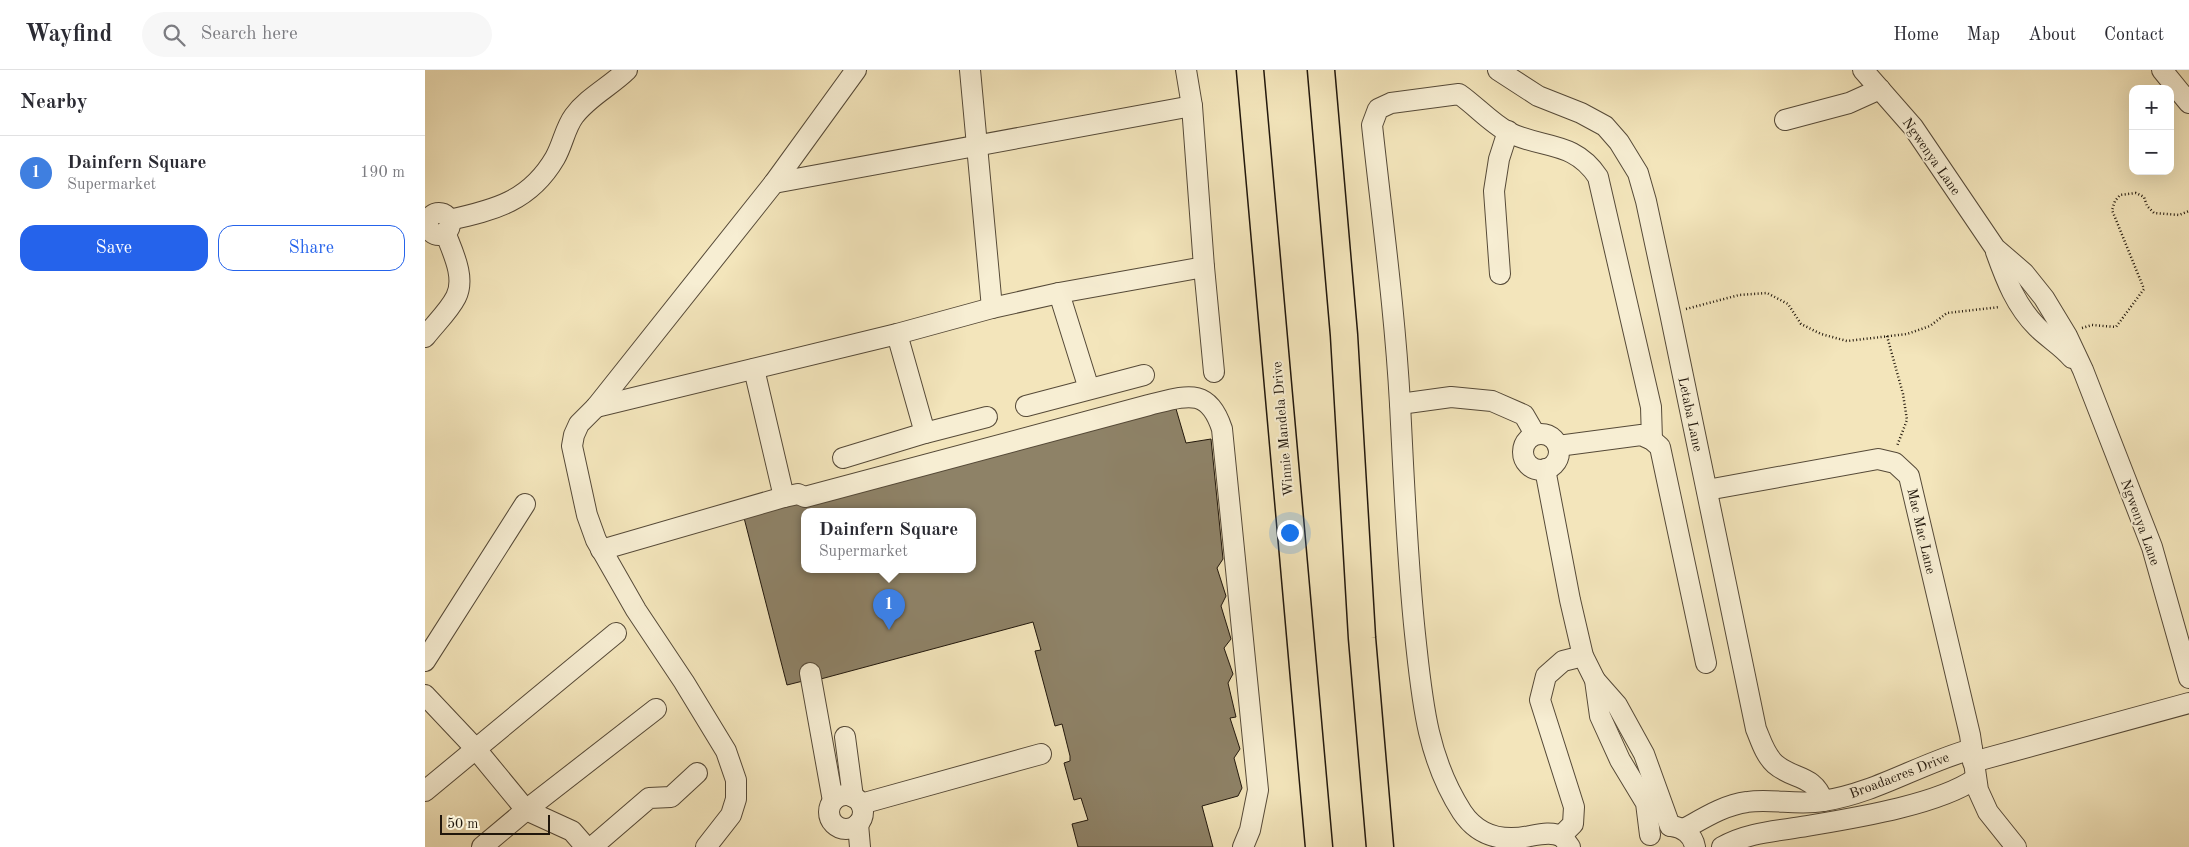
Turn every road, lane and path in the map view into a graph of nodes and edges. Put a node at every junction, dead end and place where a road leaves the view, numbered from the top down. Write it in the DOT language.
graph roads {
  1 [pos="627,70"];
  2 [pos="856,70"];
  3 [pos="970,70"];
  4 [pos="1186,70"];
  5 [pos="1250,70"];
  6 [pos="1321,70"];
  7 [pos="1863,70"];
  8 [pos="2147,70"];
  9 [pos="2162,70"];
  10 [pos="1509,73"];
  11 [pos="1880,89"];
  12 [pos="2189,103"];
  13 [pos="1192,106"];
  14 [pos="1785,120"];
  15 [pos="1507,131"];
  16 [pos="979,145"];
  17 [pos="774,183"];
  18 [pos="2189,211"];
  19 [pos="437,227"];
  20 [pos="1995,248"];
  21 [pos="1204,267"];
  22 [pos="1500,274"];
  23 [pos="1059,293"];
  24 [pos="2018,305"];
  25 [pos="993,308"];
  26 [pos="1670,313"];
  27 [pos="897,334"];
  28 [pos="2066,334"];
  29 [pos="1887,336"];
  30 [pos="425,337"];
  31 [pos="754,369"];
  32 [pos="2083,370"];
  33 [pos="1214,372"];
  34 [pos="1144,375"];
  35 [pos="1089,389"];
  36 [pos="1400,404"];
  37 [pos="1027,406"];
  38 [pos="596,407"];
  39 [pos="987,418"];
  40 [pos="925,433"];
  41 [pos="1535,434"];
  42 [pos="1652,440"];
  43 [pos="1559,446"];
  44 [pos="843,458"];
  45 [pos="1888,460"];
  46 [pos="1545,470"];
  47 [pos="1707,490"];
  48 [pos="784,497"];
  49 [pos="525,504"];
  50 [pos="601,550"];
  51 [pos="616,633"];
  52 [pos="1583,656"];
  53 [pos="425,661"];
  54 [pos="1706,663"];
  55 [pos="810,673"];
  56 [pos="2189,678"];
  57 [pos="1595,680"];
  58 [pos="425,695"];
  59 [pos="2189,703"];
  60 [pos="656,709"];
  61 [pos="845,737"];
  62 [pos="475,748"];
  63 [pos="1041,754"];
  64 [pos="1973,763"];
  65 [pos="697,773"];
  66 [pos="425,791"];
  67 [pos="857,800"];
  68 [pos="833,801"];
  69 [pos="1823,802"];
  70 [pos="526,810"];
  71 [pos="858,824"];
  72 [pos="837,827"];
  73 [pos="1677,827"];
  74 [pos="1648,841"];
  75 [pos="1565,842"];
  76 [pos="482,847"];
  77 [pos="586,847"];
  78 [pos="592,847"];
  79 [pos="706,847"];
  80 [pos="837,847"];
  81 [pos="860,847"];
  82 [pos="1243,847"];
  83 [pos="1319,847"];
  84 [pos="1380,847"];
  85 [pos="1695,847"];
  86 [pos="1723,847"];
  87 [pos="2016,847"];
  1 -- 19 [label="street"];
  2 -- 17 [label="street"];
  3 -- 16 [label="street"];
  4 -- 13 [label="street"];
  5 -- 83 [label="main road, Winnie Mandela Drive"];
  6 -- 84 [label="main road"];
  7 -- 11 [label="street, Ngwenya Lane"];
  8 -- 9 [label="street"];
  9 -- 12 [label="street"];
  10 -- 26 [label="street, Letaba Lane"];
  11 -- 14 [label="street"];
  11 -- 20 [label="street, Ngwenya Lane"];
  13 -- 16 [label="street"];
  13 -- 21 [label="street"];
  15 -- 22 [label="street"];
  15 -- 36 [label="street"];
  15 -- 42 [label="street"];
  16 -- 17 [label="street"];
  16 -- 25 [label="street"];
  17 -- 38 [label="street"];
  18 -- 28 [label="path"];
  19 -- 30 [label="street"];
  20 -- 24 [label="street, Ngwenya Lane"];
  20 -- 28 [label="street, Ngwenya Lane"];
  21 -- 23 [label="street"];
  21 -- 33 [label="street"];
  23 -- 25 [label="street"];
  23 -- 35 [label="street"];
  24 -- 29 [label="path"];
  24 -- 32 [label="street, Ngwenya Lane"];
  25 -- 27 [label="street"];
  26 -- 29 [label="path"];
  26 -- 47 [label="street, Letaba Lane"];
  27 -- 31 [label="street"];
  27 -- 40 [label="street"];
  28 -- 32 [label="street, Ngwenya Lane"];
  29 -- 45 [label="path"];
  31 -- 38 [label="street"];
  31 -- 48 [label="street"];
  32 -- 56 [label="street, Ngwenya Lane"];
  34 -- 35 [label="street"];
  35 -- 37 [label="street"];
  36 -- 41 [label="street"];
  36 -- 75 [label="street"];
  38 -- 50 [label="street"];
  39 -- 40 [label="street"];
  40 -- 44 [label="street"];
  41 -- 43 [label="street"];
  41 -- 46 [label="street"];
  42 -- 43 [label="street"];
  42 -- 54 [label="street"];
  43 -- 46 [label="street"];
  45 -- 47 [label="street"];
  45 -- 64 [label="street, Mac Mac Lane"];
  46 -- 52 [label="street"];
  47 -- 69 [label="street, Letaba Lane"];
  48 -- 50 [label="street"];
  48 -- 82 [label="street"];
  49 -- 53 [label="street"];
  50 -- 79 [label="street"];
  51 -- 62 [label="street"];
  52 -- 57 [label="street"];
  52 -- 75 [label="street"];
  55 -- 68 [label="street"];
  57 -- 73 [label="street"];
  57 -- 74 [label="street"];
  58 -- 62 [label="street"];
  59 -- 64 [label="street, Broadacres Drive"];
  60 -- 70 [label="street"];
  61 -- 67 [label="street"];
  62 -- 66 [label="street"];
  62 -- 70 [label="street"];
  63 -- 67 [label="street"];
  64 -- 69 [label="street, Broadacres Drive"];
  64 -- 86 [label="street, Broadacres Drive"];
  64 -- 87 [label="street, Mac Mac Lane"];
  65 -- 78 [label="street"];
  67 -- 68 [label="street"];
  67 -- 71 [label="street"];
  68 -- 72 [label="street"];
  69 -- 73 [label="street, Broadacres Drive"];
  70 -- 76 [label="street"];
  70 -- 77 [label="street"];
  71 -- 72 [label="street"];
  71 -- 81 [label="street"];
  72 -- 80 [label="street"];
  73 -- 74 [label="street, Broadacres Drive"];
  73 -- 85 [label="street"];
}
